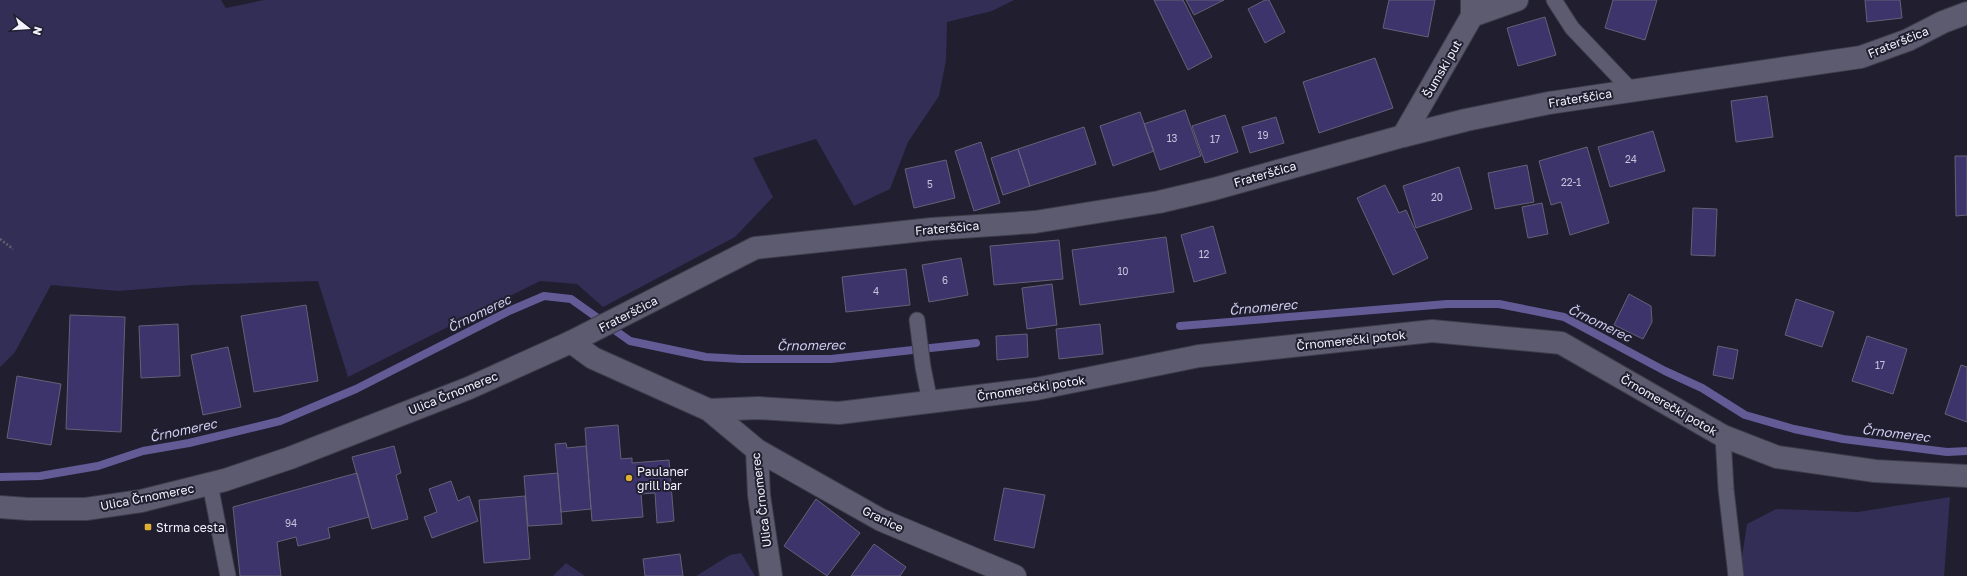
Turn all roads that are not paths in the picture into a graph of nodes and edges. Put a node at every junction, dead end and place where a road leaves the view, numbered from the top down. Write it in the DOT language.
graph roads {
  1 [pos="1517,0"];
  2 [pos="1554,0"];
  3 [pos="1472,8"];
  4 [pos="1967,13"];
  5 [pos="1631,90"];
  6 [pos="1403,136"];
  7 [pos="918,327"];
  8 [pos="571,342"];
  9 [pos="930,402"];
  10 [pos="709,410"];
  11 [pos="1724,436"];
  12 [pos="757,450"];
  13 [pos="1967,476"];
  14 [pos="210,484"];
  15 [pos="0,507"];
  16 [pos="228,576"];
  17 [pos="771,576"];
  18 [pos="1015,576"];
  19 [pos="1736,576"];
  1 -- 3 [label="street"];
  2 -- 5 [label="lane"];
  3 -- 6 [label="street, Šumski put"];
  4 -- 5 [label="street, Fraterščica"];
  5 -- 6 [label="street, Fraterščica"];
  6 -- 8 [label="street, Fraterščica"];
  7 -- 9 [label="lane"];
  8 -- 10 [label="street, Ulica Črnomerec"];
  8 -- 14 [label="street, Ulica Črnomerec"];
  9 -- 10 [label="street, Črnomerečki potok"];
  9 -- 11 [label="street, Črnomerečki potok"];
  10 -- 12 [label="street, Ulica Črnomerec"];
  11 -- 13 [label="street, Črnomerečki potok"];
  11 -- 19 [label="lane"];
  12 -- 17 [label="street, Ulica Črnomerec"];
  12 -- 18 [label="street, Granice"];
  14 -- 15 [label="street, Ulica Črnomerec"];
  14 -- 16 [label="lane"];
}
